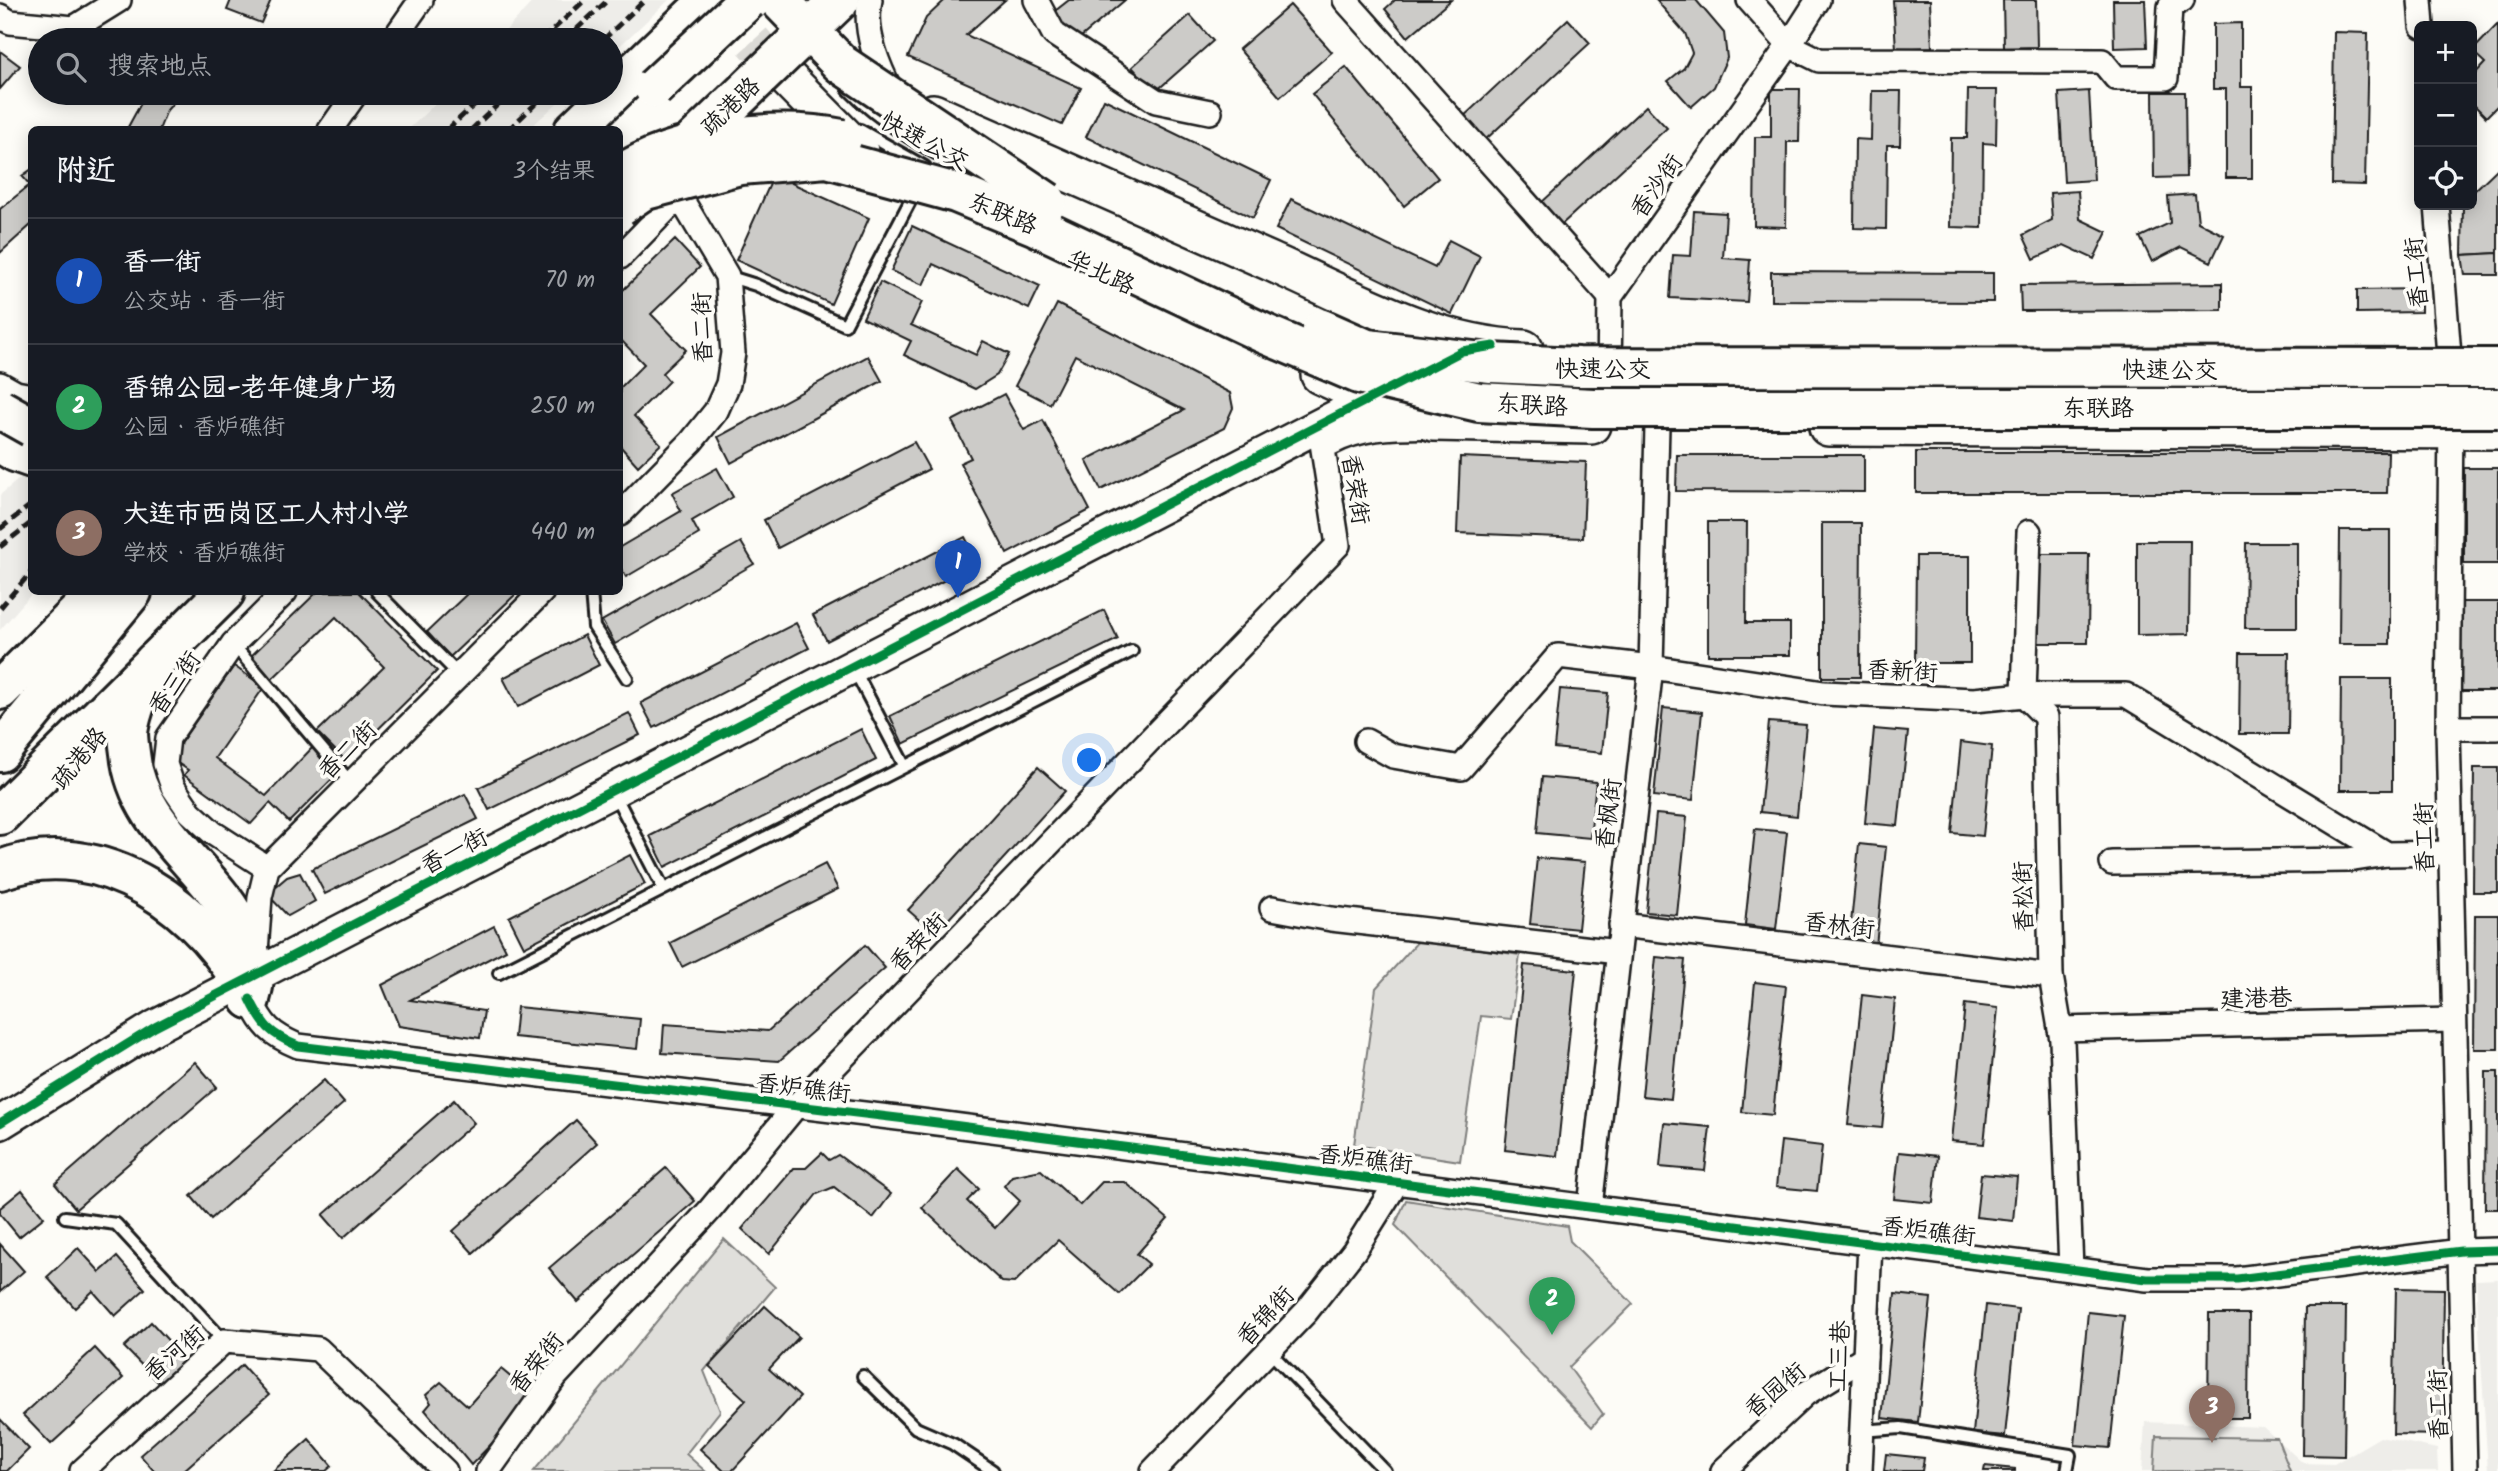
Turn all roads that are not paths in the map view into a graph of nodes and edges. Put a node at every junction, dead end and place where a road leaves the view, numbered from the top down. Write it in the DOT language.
graph roads {
  1 [pos="119,0"];
  2 [pos="421,0"];
  3 [pos="709,0"];
  4 [pos="748,0"];
  5 [pos="779,0"];
  6 [pos="870,0"];
  7 [pos="1036,0"];
  8 [pos="1345,0"];
  9 [pos="1749,0"];
  10 [pos="1818,0"];
  11 [pos="2182,0"];
  12 [pos="2420,0"];
  13 [pos="0,16"];
  14 [pos="835,17"];
  15 [pos="2422,21"];
  16 [pos="401,28"];
  17 [pos="1789,45"];
  18 [pos="781,72"];
  19 [pos="838,79"];
  20 [pos="623,83"];
  21 [pos="891,91"];
  22 [pos="348,105"];
  23 [pos="600,105"];
  24 [pos="1210,112"];
  25 [pos="851,122"];
  26 [pos="333,126"];
  27 [pos="578,126"];
  28 [pos="615,126"];
  29 [pos="623,173"];
  30 [pos="985,179"];
  31 [pos="935,180"];
  32 [pos="1009,192"];
  33 [pos="680,197"];
  34 [pos="623,204"];
  35 [pos="1047,206"];
  36 [pos="623,209"];
  37 [pos="2437,210"];
  38 [pos="623,254"];
  39 [pos="727,276"];
  40 [pos="1610,296"];
  41 [pos="1309,333"];
  42 [pos="1494,346"];
  43 [pos="2498,352"];
  44 [pos="1361,362"];
  45 [pos="2498,368"];
  46 [pos="1427,373"];
  47 [pos="1610,375"];
  48 [pos="2450,377"];
  49 [pos="0,384"];
  50 [pos="28,395"];
  51 [pos="1372,398"];
  52 [pos="2498,408"];
  53 [pos="0,409"];
  54 [pos="28,421"];
  55 [pos="1433,422"];
  56 [pos="28,425"];
  57 [pos="1607,426"];
  58 [pos="1657,426"];
  59 [pos="2451,429"];
  60 [pos="2498,429"];
  61 [pos="0,432"];
  62 [pos="0,443"];
  63 [pos="1322,443"];
  64 [pos="28,456"];
  65 [pos="623,511"];
  66 [pos="2029,532"];
  67 [pos="96,595"];
  68 [pos="130,595"];
  69 [pos="222,595"];
  70 [pos="282,595"];
  71 [pos="380,595"];
  72 [pos="539,595"];
  73 [pos="592,595"];
  74 [pos="233,644"];
  75 [pos="1132,651"];
  76 [pos="154,662"];
  77 [pos="1651,667"];
  78 [pos="857,674"];
  79 [pos="459,675"];
  80 [pos="627,678"];
  81 [pos="8,685"];
  82 [pos="2024,695"];
  83 [pos="2448,728"];
  84 [pos="2498,728"];
  85 [pos="1366,741"];
  86 [pos="0,752"];
  87 [pos="904,765"];
  88 [pos="351,783"];
  89 [pos="617,798"];
  90 [pos="0,815"];
  91 [pos="0,852"];
  92 [pos="2450,853"];
  93 [pos="2387,854"];
  94 [pos="2112,863"];
  95 [pos="267,867"];
  96 [pos="0,870"];
  97 [pos="663,888"];
  98 [pos="1272,908"];
  99 [pos="1621,925"];
  100 [pos="1618,952"];
  101 [pos="499,973"];
  102 [pos="2051,976"];
  103 [pos="249,986"];
  104 [pos="2454,1020"];
  105 [pos="2060,1028"];
  106 [pos="795,1107"];
  107 [pos="0,1123"];
  108 [pos="0,1146"];
  109 [pos="1396,1182"];
  110 [pos="1590,1207"];
  111 [pos="65,1217"];
  112 [pos="1870,1243"];
  113 [pos="2498,1250"];
  114 [pos="2460,1251"];
  115 [pos="2071,1269"];
  116 [pos="224,1341"];
  117 [pos="1269,1351"];
  118 [pos="1865,1357"];
  119 [pos="863,1376"];
  120 [pos="1861,1431"];
  121 [pos="82,1471"];
  122 [pos="445,1471"];
  123 [pos="488,1471"];
  124 [pos="993,1471"];
  125 [pos="1153,1471"];
  126 [pos="1385,1471"];
  127 [pos="1723,1471"];
  128 [pos="1860,1471"];
  129 [pos="2067,1471"];
  130 [pos="2465,1471"];
  1 -- 13 [label="street"];
  2 -- 16 [label="street"];
  3 -- 20 [label="highway"];
  4 -- 28 [label="highway, bridge"];
  5 -- 35 [label="highway, bridge"];
  6 -- 21 [label="street"];
  7 -- 24 [label="street"];
  8 -- 40 [label="street"];
  9 -- 17 [label="street"];
  10 -- 17 [label="street, 香沙街"];
  11 -- 17 [label="street"];
  12 -- 15 [label="street"];
  14 -- 21 [label="main road"];
  14 -- 36 [label="highway, 疏港路, bridge"];
  17 -- 40 [label="street, 香沙街"];
  18 -- 31 [label="main road, 华北路"];
  18 -- 33 [label="street"];
  19 -- 30 [label="lane, 快速公交"];
  21 -- 42 [label="main road"];
  22 -- 26 [label="street"];
  23 -- 27 [label="highway"];
  25 -- 31 [label="lane, 快速公交"];
  29 -- 35 [label="highway, 东联路, bridge"];
  31 -- 39 [label="lane"];
  31 -- 44 [label="lane, 快速公交"];
  31 -- 51 [label="main road, 华北路"];
  32 -- 35 [label="lane"];
  33 -- 38 [label="street"];
  33 -- 39 [label="street, 香二街"];
  34 -- 52 [label="highway, 东联路, bridge"];
  35 -- 45 [label="highway, 东联路, bridge"];
  37 -- 48 [label="street, 香工街"];
  39 -- 65 [label="street, 香二街"];
  40 -- 47 [label="street"];
  41 -- 46 [label="lane"];
  42 -- 46 [label="street, 香一街"];
  42 -- 47 [label="main road"];
  43 -- 48 [label="main road"];
  46 -- 51 [label="street, 香一街"];
  47 -- 48 [label="main road"];
  47 -- 57 [label="street"];
  48 -- 59 [label="street, 香工街"];
  49 -- 50 [label="street"];
  51 -- 55 [label="main road, 华北路"];
  51 -- 78 [label="street, 香一街"];
  53 -- 56 [label="highway, bridge"];
  54 -- 61 [label="street"];
  55 -- 57 [label="main road, 华北路"];
  55 -- 63 [label="street, 香一街"];
  57 -- 58 [label="main road, 华北路"];
  58 -- 59 [label="main road, 华北路"];
  58 -- 77 [label="street, 香枫街"];
  59 -- 60 [label="main road, 华北路"];
  59 -- 83 [label="street, 香工街"];
  62 -- 64 [label="highway"];
  63 -- 78 [label="street, 香一街"];
  63 -- 106 [label="street, 香荣街"];
  66 -- 82 [label="street"];
  67 -- 81 [label="highway"];
  68 -- 86 [label="highway"];
  69 -- 76 [label="highway"];
  70 -- 74 [label="street, 香三街"];
  71 -- 79 [label="lane"];
  72 -- 79 [label="street, 香二街"];
  73 -- 80 [label="lane"];
  74 -- 88 [label="lane"];
  74 -- 95 [label="street, 香三街"];
  75 -- 87 [label="lane"];
  76 -- 90 [label="highway"];
  76 -- 91 [label="highway, 疏港路"];
  76 -- 103 [label="highway"];
  77 -- 82 [label="street, 香新街"];
  77 -- 85 [label="street, 香新街"];
  77 -- 99 [label="street, 香枫街"];
  78 -- 87 [label="lane"];
  78 -- 89 [label="street, 香一街"];
  79 -- 88 [label="street, 香二街"];
  82 -- 93 [label="street, 香新街"];
  82 -- 102 [label="street, 香松街"];
  83 -- 84 [label="street"];
  83 -- 92 [label="street, 香工街"];
  87 -- 97 [label="lane"];
  88 -- 95 [label="street, 香二街"];
  89 -- 97 [label="lane"];
  89 -- 103 [label="street, 香一街"];
  92 -- 93 [label="street"];
  92 -- 104 [label="street, 香工街"];
  93 -- 94 [label="street"];
  95 -- 103 [label="street"];
  96 -- 103 [label="highway"];
  97 -- 101 [label="lane"];
  98 -- 100 [label="street"];
  99 -- 100 [label="street, 香枫街"];
  99 -- 102 [label="street, 香林街"];
  100 -- 110 [label="street, 香枫街"];
  102 -- 105 [label="street, 香松街"];
  103 -- 106 [label="street, 香炉礁街"];
  103 -- 107 [label="street, 香一街"];
  103 -- 108 [label="street, 香一街"];
  104 -- 105 [label="street, 建港巷"];
  104 -- 114 [label="street, 香工街"];
  105 -- 115 [label="street, 香松街"];
  106 -- 109 [label="street, 香炉礁街"];
  106 -- 123 [label="street, 香荣街"];
  109 -- 110 [label="street, 香炉礁街"];
  109 -- 117 [label="street, 香锦街"];
  110 -- 112 [label="street, 香炉礁街"];
  111 -- 116 [label="lane"];
  112 -- 115 [label="street, 香炉礁街"];
  112 -- 118 [label="street, 工三巷"];
  113 -- 114 [label="street, 香炉礁街"];
  114 -- 115 [label="street, 香炉礁街"];
  114 -- 130 [label="street, 香工街"];
  116 -- 121 [label="street, 香河街"];
  116 -- 122 [label="street, 香河街"];
  117 -- 125 [label="street, 香锦街"];
  117 -- 126 [label="lane"];
  118 -- 120 [label="street, 工三巷"];
  118 -- 127 [label="street, 香园街"];
  119 -- 124 [label="lane"];
  120 -- 128 [label="street, 工三巷"];
  120 -- 129 [label="lane"];
}
